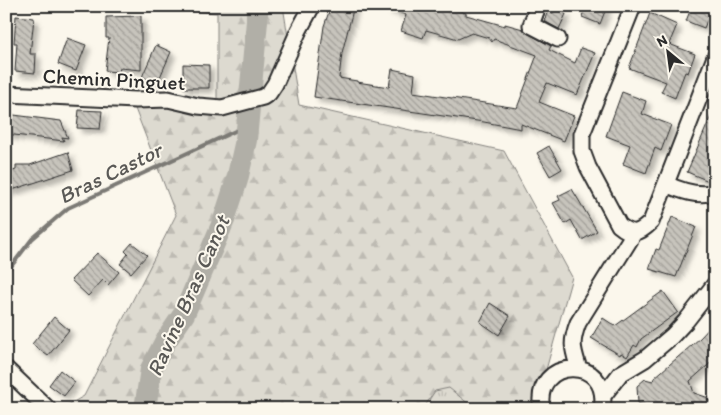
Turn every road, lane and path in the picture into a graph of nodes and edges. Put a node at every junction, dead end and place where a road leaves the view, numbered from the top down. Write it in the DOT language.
graph roads {
  1 [pos="312,6"];
  2 [pos="538,6"];
  3 [pos="633,6"];
  4 [pos="558,39"];
  5 [pos="715,57"];
  6 [pos="6,94"];
  7 [pos="666,184"];
  8 [pos="715,192"];
  9 [pos="634,233"];
  10 [pos="715,285"];
  11 [pos="572,348"];
  12 [pos="6,369"];
  13 [pos="579,369"];
  14 [pos="560,370"];
  15 [pos="620,374"];
  16 [pos="594,378"];
  17 [pos="602,402"];
  18 [pos="48,409"];
  19 [pos="542,409"];
  1 -- 6 [label="street, Chemin Pinguet"];
  2 -- 4 [label="street"];
  3 -- 9 [label="street"];
  5 -- 7 [label="street"];
  7 -- 8 [label="street"];
  7 -- 9 [label="street"];
  9 -- 11 [label="street"];
  10 -- 15 [label="street"];
  11 -- 13 [label="street"];
  11 -- 14 [label="street"];
  12 -- 18 [label="street"];
  13 -- 14 [label="street"];
  13 -- 16 [label="street"];
  14 -- 19 [label="street"];
  15 -- 16 [label="street"];
  15 -- 17 [label="street"];
  16 -- 17 [label="street"];
}
